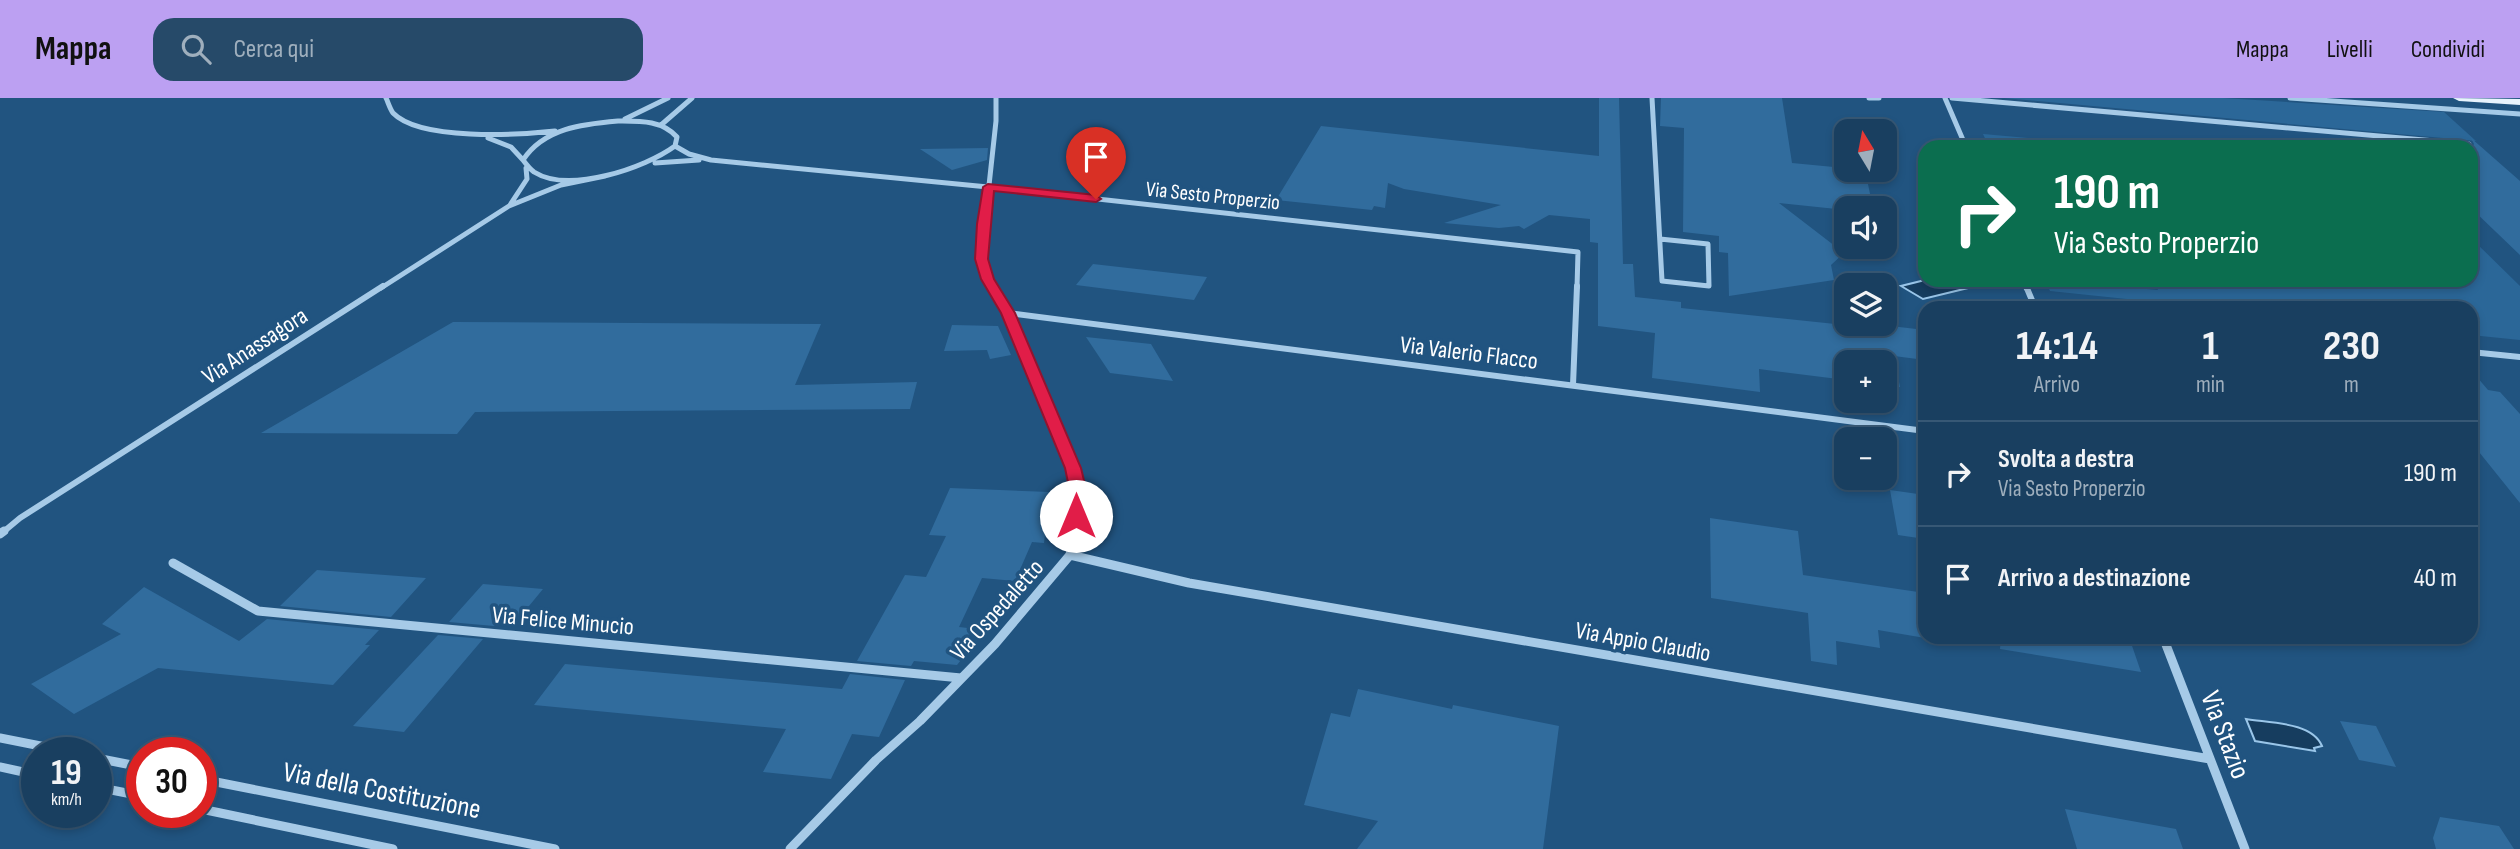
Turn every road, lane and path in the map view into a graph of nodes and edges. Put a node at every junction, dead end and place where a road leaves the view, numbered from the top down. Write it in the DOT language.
graph roads {
  1 [pos="386,98"];
  2 [pos="668,98"];
  3 [pos="692,98"];
  4 [pos="996,98"];
  5 [pos="1651,98"];
  6 [pos="1869,98"];
  7 [pos="1879,98"];
  8 [pos="1945,98"];
  9 [pos="1952,98"];
  10 [pos="2290,98"];
  11 [pos="2459,98"];
  12 [pos="2520,102"];
  13 [pos="2520,113"];
  14 [pos="618,121"];
  15 [pos="661,125"];
  16 [pos="574,128"];
  17 [pos="474,134"];
  18 [pos="1963,140"];
  19 [pos="2424,140"];
  20 [pos="676,146"];
  21 [pos="523,160"];
  22 [pos="710,160"];
  23 [pos="650,163"];
  24 [pos="526,168"];
  25 [pos="605,176"];
  26 [pos="988,187"];
  27 [pos="509,206"];
  28 [pos="1660,239"];
  29 [pos="1008,313"];
  30 [pos="2478,353"];
  31 [pos="2520,357"];
  32 [pos="1573,385"];
  33 [pos="1918,430"];
  34 [pos="20,518"];
  35 [pos="0,528"];
  36 [pos="0,534"];
  37 [pos="1070,555"];
  38 [pos="173,563"];
  39 [pos="2167,644"];
  40 [pos="961,678"];
  41 [pos="0,738"];
  42 [pos="21,742"];
  43 [pos="2210,759"];
  44 [pos="0,767"];
  45 [pos="21,772"];
  46 [pos="217,782"];
  47 [pos="217,812"];
  48 [pos="393,849"];
  49 [pos="555,849"];
  50 [pos="790,849"];
  51 [pos="2245,849"];
  1 -- 17 [label="street"];
  2 -- 14 [label="street"];
  3 -- 15 [label="street"];
  4 -- 26 [label="street, Via Ospedaletto"];
  5 -- 28 [label="street"];
  6 -- 7 [label="street"];
  8 -- 18 [label="street"];
  9 -- 19 [label="street"];
  10 -- 13 [label="street"];
  11 -- 12 [label="main road"];
  14 -- 15 [label="street"];
  14 -- 16 [label="street"];
  15 -- 20 [label="street"];
  16 -- 17 [label="street"];
  16 -- 21 [label="street"];
  17 -- 21 [label="street"];
  20 -- 22 [label="street, Via Sesto Properzio"];
  20 -- 23 [label="street"];
  21 -- 24 [label="street"];
  22 -- 23 [label="street, Via Sesto Properzio"];
  22 -- 26 [label="street, Via Sesto Properzio"];
  23 -- 25 [label="street"];
  24 -- 25 [label="street"];
  24 -- 27 [label="street, Via Anassagora"];
  25 -- 27 [label="street, Via Anassagora"];
  26 -- 29 [label="street, Via Ospedaletto"];
  26 -- 32 [label="street, Via Sesto Properzio"];
  27 -- 34 [label="street, Via Anassagora"];
  28 -- 28 [label="street"];
  29 -- 32 [label="street, Via Valerio Flacco"];
  29 -- 37 [label="street, Via Ospedaletto"];
  30 -- 31 [label="street"];
  32 -- 33 [label="street, Via Valerio Flacco"];
  34 -- 35 [label="street, Via Anassagora"];
  34 -- 36 [label="street, Via Anassagora"];
  37 -- 40 [label="street, Via Ospedaletto"];
  37 -- 43 [label="street, Via Appio Claudio"];
  38 -- 40 [label="street, Via Felice Minucio"];
  39 -- 43 [label="street, Via Stazio"];
  40 -- 50 [label="street, Via Ospedaletto"];
  41 -- 42 [label="street"];
  43 -- 51 [label="street, Via Stazio"];
  44 -- 45 [label="street"];
  46 -- 49 [label="street, Via della Costituzione"];
  47 -- 48 [label="street, Via della Costituzione"];
}
